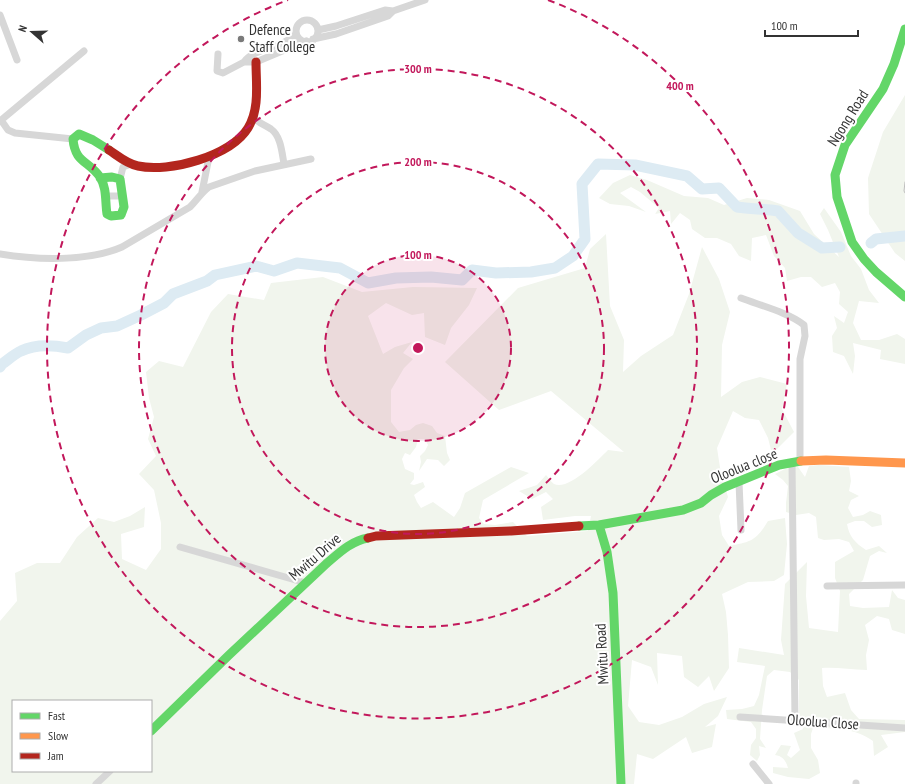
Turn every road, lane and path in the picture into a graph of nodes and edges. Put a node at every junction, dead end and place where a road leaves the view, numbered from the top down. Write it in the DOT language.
graph roads {
  1 [pos="425,0"];
  2 [pos="393,11"];
  3 [pos="0,15"];
  4 [pos="905,28"];
  5 [pos="318,30"];
  6 [pos="296,34"];
  7 [pos="310,40"];
  8 [pos="84,51"];
  9 [pos="218,54"];
  10 [pos="17,60"];
  11 [pos="244,62"];
  12 [pos="256,62"];
  13 [pos="253,117"];
  14 [pos="1,121"];
  15 [pos="74,139"];
  16 [pos="209,157"];
  17 [pos="311,159"];
  18 [pos="131,164"];
  19 [pos="284,164"];
  20 [pos="100,178"];
  21 [pos="120,179"];
  22 [pos="202,192"];
  23 [pos="107,196"];
  24 [pos="122,196"];
  25 [pos="0,254"];
  26 [pos="905,297"];
  27 [pos="741,298"];
  28 [pos="796,462"];
  29 [pos="905,463"];
  30 [pos="739,482"];
  31 [pos="599,525"];
  32 [pos="741,530"];
  33 [pos="180,547"];
  34 [pos="306,583"];
  35 [pos="905,585"];
  36 [pos="827,586"];
  37 [pos="740,717"];
  38 [pos="795,720"];
  39 [pos="905,728"];
  40 [pos="152,730"];
  41 [pos="753,764"];
  42 [pos="109,772"];
  43 [pos="96,784"];
  44 [pos="621,784"];
  45 [pos="769,784"];
  1 -- 2 [label="street"];
  2 -- 5 [label="street"];
  2 -- 7 [label="street"];
  3 -- 10 [label="street"];
  4 -- 26 [label="street, Ngong Road"];
  5 -- 6 [label="street"];
  5 -- 7 [label="street"];
  6 -- 7 [label="street"];
  6 -- 11 [label="street"];
  7 -- 12 [label="street"];
  8 -- 14 [label="street"];
  9 -- 11 [label="street"];
  11 -- 12 [label="street"];
  12 -- 13 [label="street"];
  13 -- 16 [label="street"];
  13 -- 19 [label="street"];
  14 -- 15 [label="street"];
  15 -- 18 [label="street"];
  15 -- 20 [label="street"];
  16 -- 18 [label="street"];
  16 -- 22 [label="street"];
  17 -- 19 [label="street"];
  18 -- 21 [label="street"];
  19 -- 22 [label="street"];
  20 -- 21 [label="street"];
  20 -- 23 [label="street"];
  21 -- 24 [label="street"];
  22 -- 25 [label="street"];
  23 -- 24 [label="street"];
  23 -- 24 [label="street"];
  27 -- 28 [label="street"];
  28 -- 29 [label="street, Oloolua close"];
  28 -- 30 [label="street, Oloolua close"];
  28 -- 38 [label="street"];
  30 -- 31 [label="street, Oloolua close"];
  30 -- 32 [label="street"];
  31 -- 34 [label="street, Mwitu Drive"];
  31 -- 44 [label="street, Mwitu Road"];
  33 -- 34 [label="street"];
  34 -- 40 [label="street, Mwitu Drive"];
  35 -- 36 [label="street"];
  37 -- 38 [label="street, Oloolua Close"];
  38 -- 39 [label="street, Oloolua Close"];
  41 -- 45 [label="street"];
  42 -- 43 [label="street"];
}
